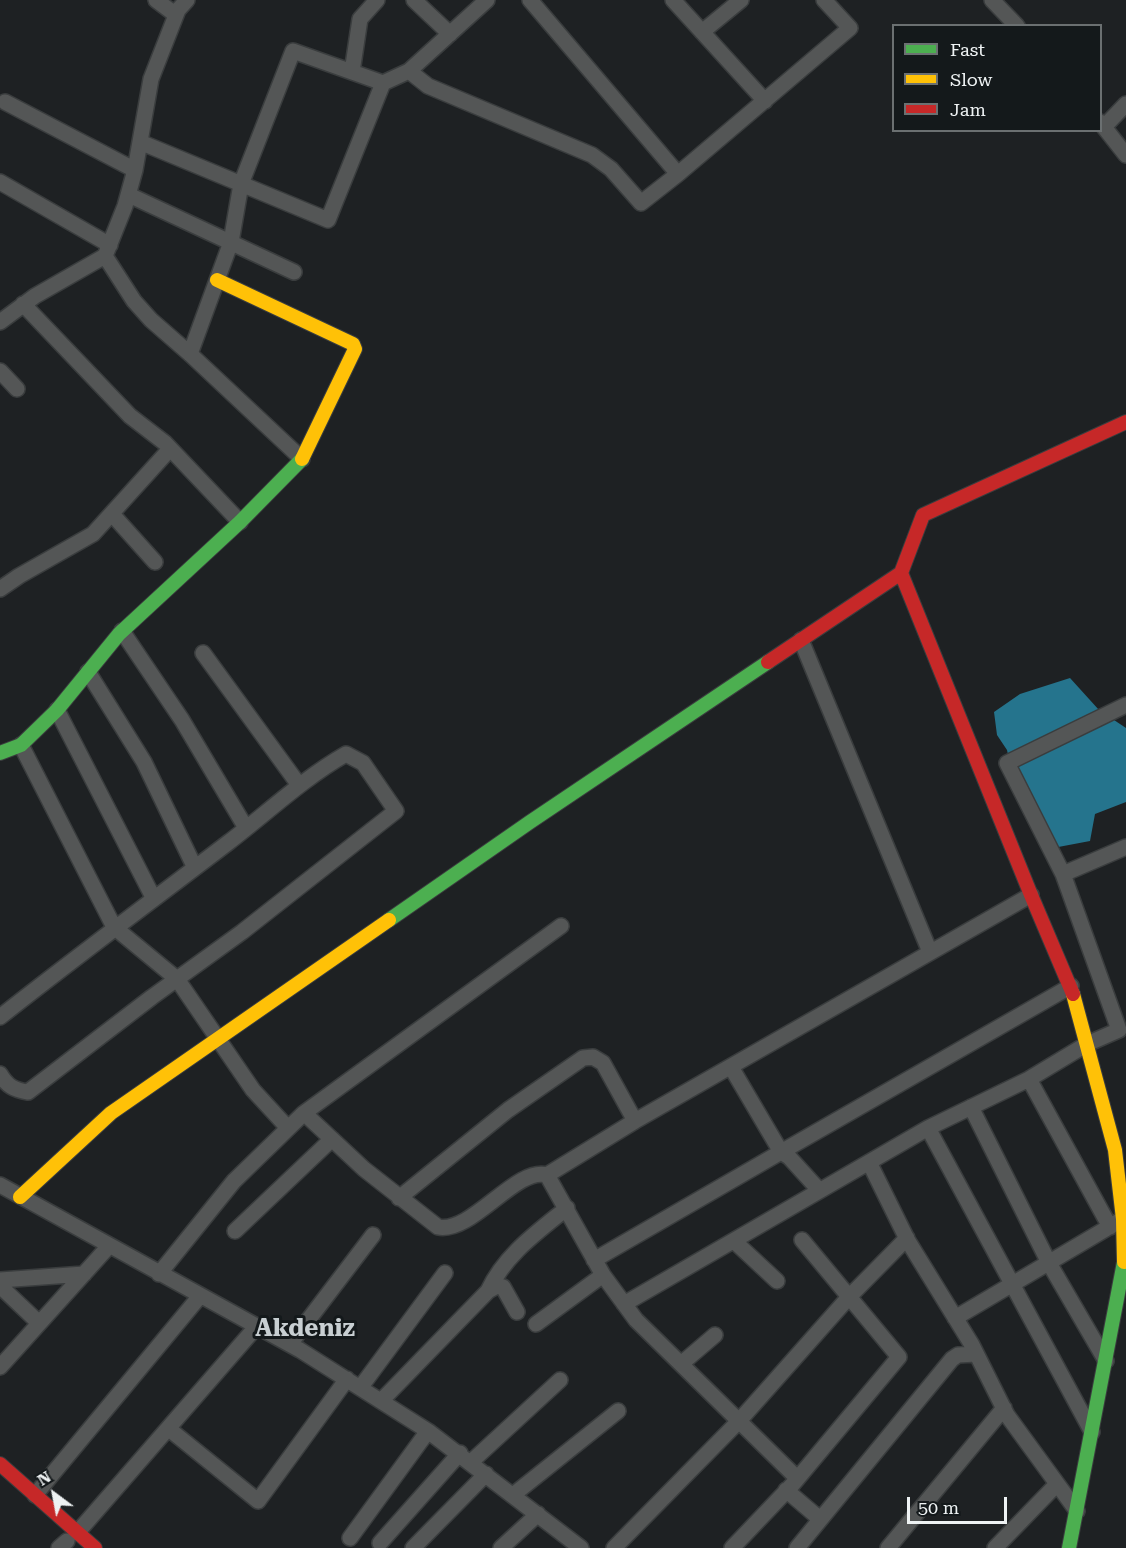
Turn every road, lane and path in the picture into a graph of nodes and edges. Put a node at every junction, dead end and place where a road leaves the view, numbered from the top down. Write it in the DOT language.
graph roads {
  1 [pos="156,0"];
  2 [pos="187,0"];
  3 [pos="376,0"];
  4 [pos="487,0"];
  5 [pos="530,0"];
  6 [pos="673,0"];
  7 [pos="741,0"];
  8 [pos="824,0"];
  9 [pos="993,0"];
  10 [pos="416,1"];
  11 [pos="176,15"];
  12 [pos="1015,24"];
  13 [pos="702,32"];
  14 [pos="450,34"];
  15 [pos="409,71"];
  16 [pos="352,72"];
  17 [pos="383,83"];
  18 [pos="765,101"];
  19 [pos="5,102"];
  20 [pos="1126,104"];
  21 [pos="1102,125"];
  22 [pos="140,142"];
  23 [pos="1126,155"];
  24 [pos="135,170"];
  25 [pos="678,174"];
  26 [pos="0,182"];
  27 [pos="242,184"];
  28 [pos="129,195"];
  29 [pos="231,242"];
  30 [pos="107,251"];
  31 [pos="294,272"];
  32 [pos="217,280"];
  33 [pos="23,304"];
  34 [pos="1,320"];
  35 [pos="190,354"];
  36 [pos="0,371"];
  37 [pos="17,389"];
  38 [pos="1126,422"];
  39 [pos="170,449"];
  40 [pos="302,459"];
  41 [pos="112,514"];
  42 [pos="240,522"];
  43 [pos="155,562"];
  44 [pos="901,573"];
  45 [pos="0,589"];
  46 [pos="122,631"];
  47 [pos="801,640"];
  48 [pos="202,654"];
  49 [pos="87,672"];
  50 [pos="1126,705"];
  51 [pos="57,710"];
  52 [pos="21,745"];
  53 [pos="0,753"];
  54 [pos="299,785"];
  55 [pos="246,828"];
  56 [pos="1126,847"];
  57 [pos="195,868"];
  58 [pos="1064,874"];
  59 [pos="1031,895"];
  60 [pos="153,899"];
  61 [pos="561,926"];
  62 [pos="114,927"];
  63 [pos="930,952"];
  64 [pos="177,979"];
  65 [pos="1071,986"];
  66 [pos="0,1017"];
  67 [pos="218,1040"];
  68 [pos="1087,1044"];
  69 [pos="731,1067"];
  70 [pos="0,1074"];
  71 [pos="1029,1079"];
  72 [pos="971,1107"];
  73 [pos="304,1113"];
  74 [pos="635,1121"];
  75 [pos="288,1128"];
  76 [pos="928,1128"];
  77 [pos="332,1139"];
  78 [pos="781,1152"];
  79 [pos="869,1162"];
  80 [pos="547,1175"];
  81 [pos="0,1185"];
  82 [pos="819,1190"];
  83 [pos="20,1197"];
  84 [pos="399,1198"];
  85 [pos="567,1208"];
  86 [pos="1120,1221"];
  87 [pos="235,1231"];
  88 [pos="373,1235"];
  89 [pos="907,1238"];
  90 [pos="802,1240"];
  91 [pos="734,1241"];
  92 [pos="109,1246"];
  93 [pos="594,1260"];
  94 [pos="1049,1263"];
  95 [pos="1125,1264"];
  96 [pos="445,1273"];
  97 [pos="84,1274"];
  98 [pos="159,1274"];
  99 [pos="603,1275"];
  100 [pos="0,1280"];
  101 [pos="777,1281"];
  102 [pos="1013,1285"];
  103 [pos="0,1286"];
  104 [pos="488,1291"];
  105 [pos="200,1296"];
  106 [pos="849,1297"];
  107 [pos="624,1304"];
  108 [pos="518,1312"];
  109 [pos="955,1317"];
  110 [pos="39,1323"];
  111 [pos="536,1324"];
  112 [pos="257,1326"];
  113 [pos="715,1335"];
  114 [pos="290,1344"];
  115 [pos="976,1354"];
  116 [pos="1106,1361"];
  117 [pos="681,1364"];
  118 [pos="0,1367"];
  119 [pos="347,1379"];
  120 [pos="560,1380"];
  121 [pos="360,1388"];
  122 [pos="381,1401"];
  123 [pos="1004,1408"];
  124 [pos="618,1411"];
  125 [pos="739,1421"];
  126 [pos="169,1429"];
  127 [pos="428,1431"];
  128 [pos="1092,1432"];
  129 [pos="465,1458"];
  130 [pos="0,1464"];
  131 [pos="486,1474"];
  132 [pos="797,1478"];
  133 [pos="0,1481"];
  134 [pos="1057,1484"];
  135 [pos="786,1490"];
  136 [pos="35,1495"];
  137 [pos="513,1495"];
  138 [pos="1077,1512"];
  139 [pos="538,1514"];
  140 [pos="820,1519"];
  141 [pos="350,1538"];
  142 [pos="69,1543"];
  143 [pos="380,1543"];
  144 [pos="578,1546"];
  145 [pos="94,1548"];
  146 [pos="413,1548"];
  147 [pos="501,1548"];
  148 [pos="614,1548"];
  149 [pos="732,1548"];
  150 [pos="797,1548"];
  151 [pos="888,1548"];
  152 [pos="995,1548"];
  153 [pos="1069,1548"];
  1 -- 11 [label="street"];
  2 -- 11 [label="street"];
  3 -- 16 [label="street"];
  4 -- 14 [label="street"];
  5 -- 25 [label="street"];
  6 -- 13 [label="street"];
  7 -- 13 [label="street"];
  8 -- 18 [label="street"];
  9 -- 12 [label="street"];
  10 -- 14 [label="street"];
  11 -- 22 [label="street"];
  13 -- 18 [label="street"];
  14 -- 15 [label="street"];
  15 -- 17 [label="street"];
  15 -- 25 [label="street"];
  16 -- 17 [label="street"];
  16 -- 27 [label="street"];
  17 -- 27 [label="street"];
  18 -- 25 [label="street"];
  19 -- 24 [label="street"];
  20 -- 21 [label="street"];
  21 -- 23 [label="street"];
  22 -- 24 [label="street"];
  22 -- 27 [label="street"];
  24 -- 28 [label="street"];
  26 -- 30 [label="street"];
  27 -- 29 [label="street"];
  28 -- 29 [label="street"];
  28 -- 30 [label="street"];
  29 -- 31 [label="street"];
  29 -- 32 [label="street"];
  30 -- 33 [label="street"];
  30 -- 35 [label="street"];
  32 -- 35 [label="street"];
  32 -- 40 [label="street"];
  33 -- 34 [label="street"];
  33 -- 39 [label="street"];
  35 -- 40 [label="street"];
  36 -- 37 [label="street"];
  38 -- 44 [label="street"];
  39 -- 41 [label="street"];
  39 -- 42 [label="street"];
  40 -- 42 [label="street"];
  41 -- 43 [label="street"];
  41 -- 45 [label="street"];
  42 -- 46 [label="street"];
  44 -- 47 [label="street"];
  44 -- 59 [label="street"];
  46 -- 49 [label="street"];
  46 -- 55 [label="street"];
  47 -- 63 [label="street"];
  47 -- 67 [label="street"];
  48 -- 54 [label="street"];
  49 -- 51 [label="street"];
  49 -- 57 [label="street"];
  50 -- 58 [label="street"];
  51 -- 52 [label="street"];
  51 -- 60 [label="street"];
  52 -- 53 [label="street"];
  52 -- 62 [label="street"];
  54 -- 55 [label="street"];
  54 -- 64 [label="street"];
  55 -- 57 [label="street"];
  56 -- 58 [label="street"];
  57 -- 60 [label="street"];
  58 -- 68 [label="street"];
  59 -- 63 [label="street"];
  59 -- 65 [label="street"];
  60 -- 62 [label="street"];
  61 -- 73 [label="street"];
  62 -- 64 [label="street"];
  62 -- 66 [label="street"];
  63 -- 69 [label="street"];
  64 -- 67 [label="street"];
  64 -- 70 [label="street"];
  65 -- 68 [label="street"];
  65 -- 78 [label="street"];
  67 -- 75 [label="street"];
  67 -- 83 [label="street"];
  68 -- 71 [label="street"];
  68 -- 86 [label="street"];
  69 -- 74 [label="street"];
  69 -- 78 [label="street"];
  71 -- 72 [label="street"];
  71 -- 86 [label="street"];
  72 -- 76 [label="street"];
  72 -- 94 [label="street"];
  73 -- 75 [label="street"];
  73 -- 77 [label="street"];
  74 -- 80 [label="street"];
  74 -- 84 [label="street"];
  75 -- 98 [label="street"];
  76 -- 79 [label="street"];
  76 -- 102 [label="street"];
  77 -- 84 [label="street"];
  77 -- 87 [label="street"];
  78 -- 82 [label="street"];
  78 -- 93 [label="street"];
  79 -- 82 [label="street"];
  79 -- 89 [label="street"];
  80 -- 84 [label="street"];
  80 -- 85 [label="street"];
  81 -- 83 [label="street"];
  82 -- 91 [label="street"];
  83 -- 92 [label="street"];
  85 -- 93 [label="street"];
  85 -- 104 [label="street"];
  86 -- 94 [label="street"];
  86 -- 95 [label="street"];
  88 -- 114 [label="street"];
  89 -- 106 [label="street"];
  89 -- 109 [label="street"];
  90 -- 106 [label="street"];
  91 -- 101 [label="street"];
  91 -- 107 [label="street"];
  92 -- 97 [label="street"];
  92 -- 98 [label="street"];
  93 -- 99 [label="street"];
  94 -- 102 [label="street"];
  94 -- 116 [label="street"];
  95 -- 116 [label="street"];
  96 -- 121 [label="street"];
  97 -- 100 [label="street"];
  97 -- 110 [label="street"];
  98 -- 105 [label="street"];
  99 -- 107 [label="street"];
  99 -- 111 [label="street"];
  102 -- 109 [label="street"];
  102 -- 128 [label="street"];
  103 -- 110 [label="street"];
  104 -- 108 [label="street"];
  104 -- 122 [label="street"];
  105 -- 112 [label="street"];
  105 -- 136 [label="street"];
  106 -- 125 [label="street"];
  106 -- 132 [label="street"];
  107 -- 117 [label="street"];
  109 -- 115 [label="street"];
  110 -- 118 [label="street"];
  112 -- 114 [label="street"];
  112 -- 126 [label="street"];
  113 -- 117 [label="street"];
  114 -- 119 [label="street"];
  115 -- 123 [label="street"];
  115 -- 140 [label="street"];
  116 -- 128 [label="street"];
  117 -- 125 [label="street"];
  119 -- 121 [label="street"];
  119 -- 126 [label="street"];
  120 -- 129 [label="street"];
  121 -- 122 [label="street"];
  122 -- 127 [label="street"];
  123 -- 134 [label="street"];
  123 -- 151 [label="street"];
  124 -- 137 [label="street"];
  125 -- 132 [label="street"];
  125 -- 148 [label="street"];
  126 -- 142 [label="street"];
  127 -- 129 [label="street"];
  127 -- 141 [label="street"];
  128 -- 138 [label="street"];
  129 -- 131 [label="street"];
  129 -- 143 [label="street"];
  130 -- 136 [label="street"];
  131 -- 137 [label="street"];
  131 -- 146 [label="street"];
  132 -- 135 [label="street"];
  133 -- 142 [label="street"];
  134 -- 138 [label="street"];
  134 -- 152 [label="street"];
  135 -- 140 [label="street"];
  135 -- 149 [label="street"];
  136 -- 142 [label="street"];
  137 -- 139 [label="street"];
  138 -- 153 [label="street"];
  139 -- 144 [label="street"];
  139 -- 147 [label="street"];
  140 -- 150 [label="street"];
  142 -- 145 [label="street"];
}
